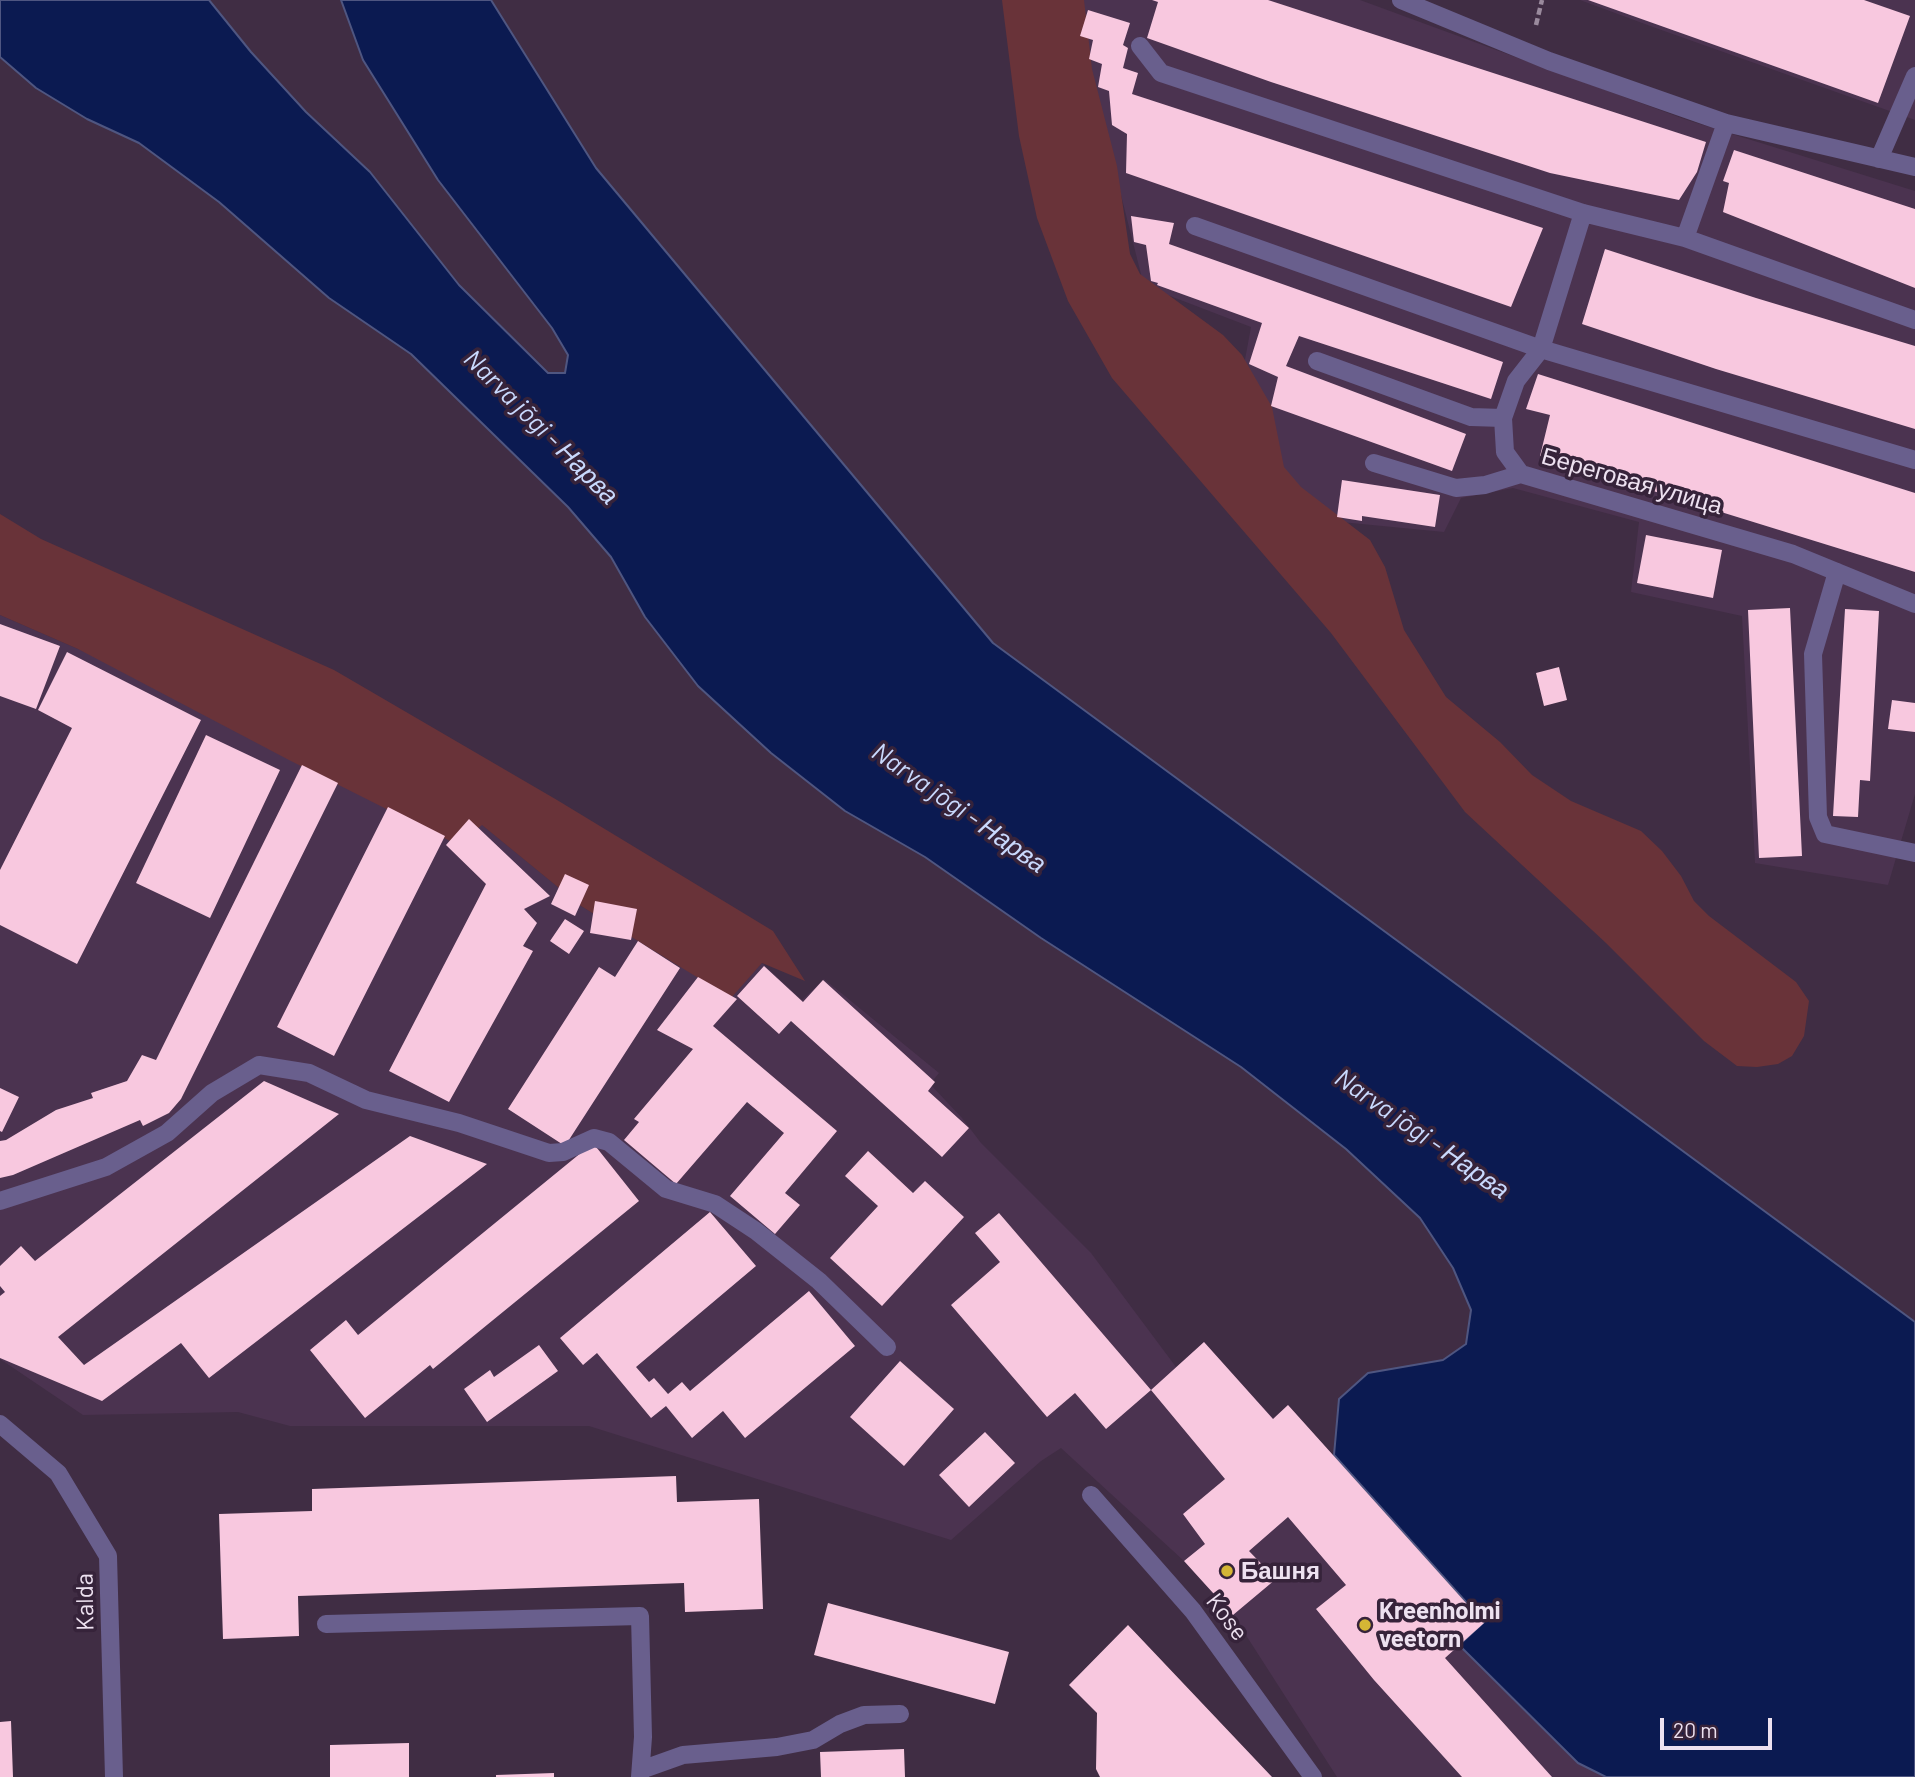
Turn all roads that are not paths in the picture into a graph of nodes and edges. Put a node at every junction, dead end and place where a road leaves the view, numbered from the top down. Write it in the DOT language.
graph roads {
  1 [pos="1401,0"];
  2 [pos="1140,46"];
  3 [pos="1915,76"];
  4 [pos="1726,123"];
  5 [pos="1879,159"];
  6 [pos="1915,167"];
  7 [pos="1583,213"];
  8 [pos="1195,226"];
  9 [pos="1685,238"];
  10 [pos="1915,320"];
  11 [pos="1541,349"];
  12 [pos="1317,361"];
  13 [pos="1503,418"];
  14 [pos="1915,460"];
  15 [pos="1374,463"];
  16 [pos="1521,474"];
  17 [pos="1837,572"];
  18 [pos="1915,604"];
  19 [pos="1915,853"];
  20 [pos="0,1201"];
  21 [pos="887,1347"];
  22 [pos="0,1424"];
  23 [pos="1091,1495"];
  24 [pos="326,1624"];
  25 [pos="900,1714"];
  26 [pos="640,1774"];
  27 [pos="114,1777"];
  28 [pos="1313,1777"];
  1 -- 4 [label="street"];
  2 -- 7 [label="street"];
  3 -- 5 [label="street"];
  4 -- 5 [label="street"];
  4 -- 9 [label="street"];
  5 -- 6 [label="street"];
  7 -- 9 [label="street"];
  7 -- 11 [label="street, Береговая улица"];
  8 -- 11 [label="street"];
  9 -- 10 [label="street"];
  11 -- 13 [label="street, Береговая улица"];
  11 -- 14 [label="street"];
  12 -- 13 [label="street"];
  13 -- 16 [label="street, Береговая улица"];
  15 -- 16 [label="street"];
  16 -- 17 [label="street, Береговая улица"];
  17 -- 18 [label="street, Береговая улица"];
  17 -- 19 [label="street"];
  20 -- 21 [label="street"];
  22 -- 27 [label="street, Kalda"];
  23 -- 28 [label="street, Kose"];
  24 -- 26 [label="street"];
  25 -- 26 [label="street"];
}
